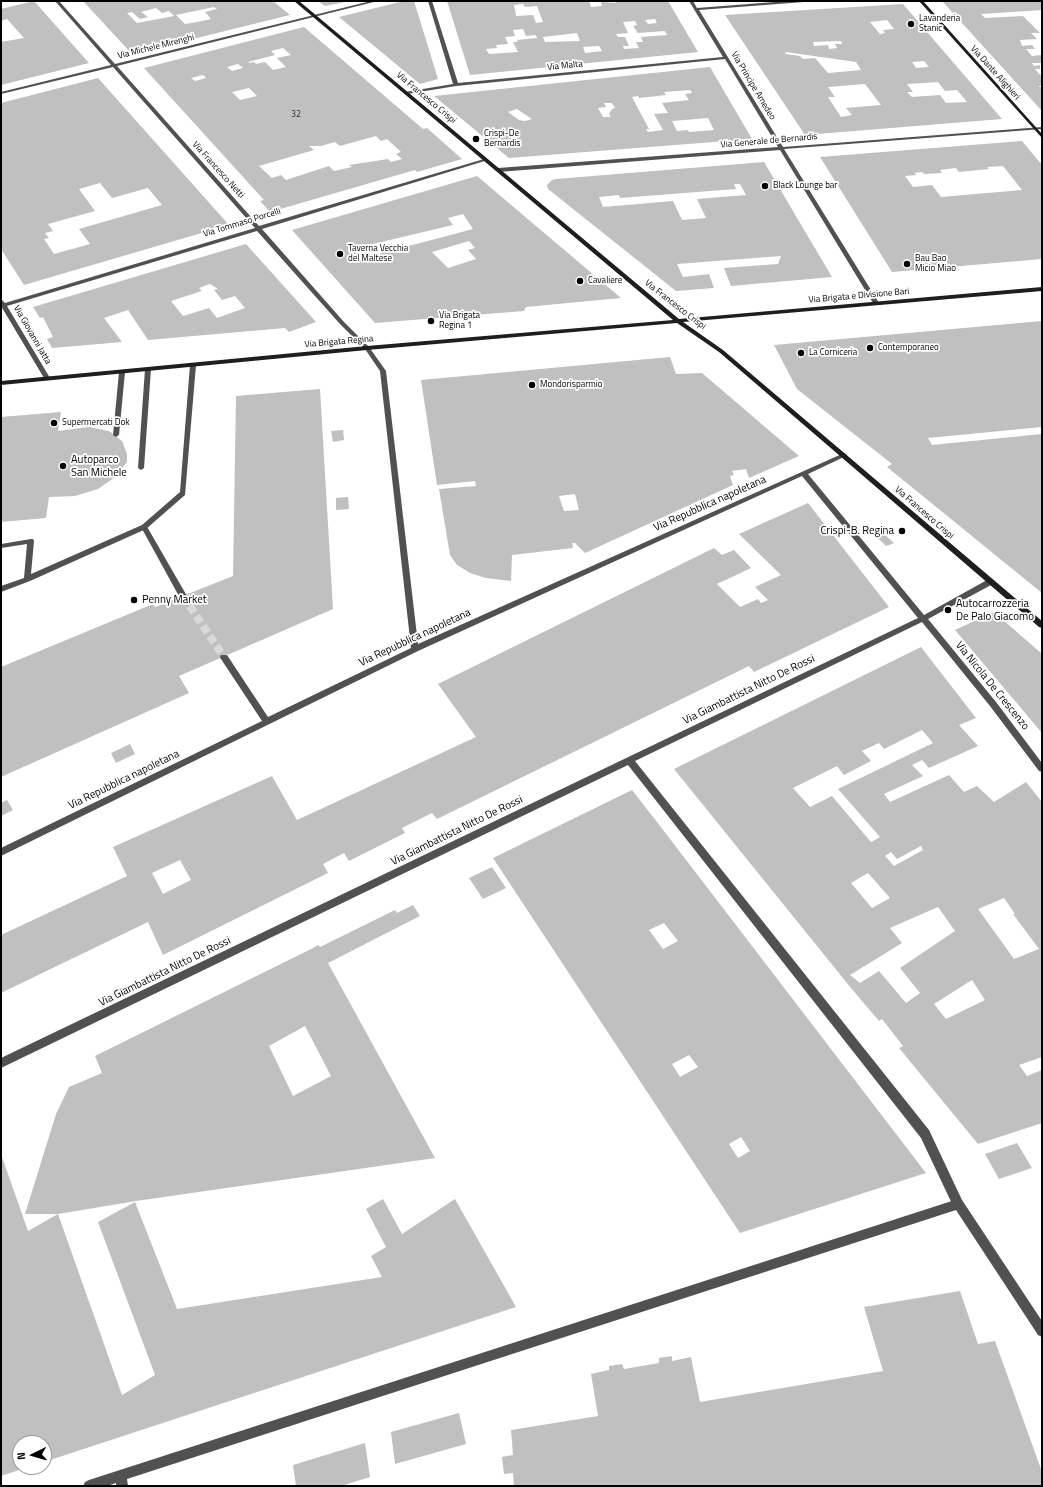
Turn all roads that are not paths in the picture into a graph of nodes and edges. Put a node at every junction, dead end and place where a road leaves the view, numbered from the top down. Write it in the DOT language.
graph roads {
  1 [pos="57,1"];
  2 [pos="296,1"];
  3 [pos="376,1"];
  4 [pos="430,1"];
  5 [pos="691,1"];
  6 [pos="804,1"];
  7 [pos="921,1"];
  8 [pos="696,9"];
  9 [pos="315,16"];
  10 [pos="726,58"];
  11 [pos="113,65"];
  12 [pos="456,85"];
  13 [pos="1,93"];
  14 [pos="406,94"];
  15 [pos="1034,128"];
  16 [pos="1042,128"];
  17 [pos="1042,137"];
  18 [pos="782,148"];
  19 [pos="486,160"];
  20 [pos="498,170"];
  21 [pos="259,228"];
  22 [pos="1042,289"];
  23 [pos="2,302"];
  24 [pos="876,303"];
  25 [pos="678,321"];
  26 [pos="367,348"];
  27 [pos="193,365"];
  28 [pos="148,369"];
  29 [pos="122,372"];
  30 [pos="47,378"];
  31 [pos="1,383"];
  32 [pos="116,435"];
  33 [pos="844,455"];
  34 [pos="141,468"];
  35 [pos="804,474"];
  36 [pos="144,526"];
  37 [pos="1,546"];
  38 [pos="27,579"];
  39 [pos="990,582"];
  40 [pos="1,588"];
  41 [pos="184,596"];
  42 [pos="922,619"];
  43 [pos="1042,625"];
  44 [pos="414,649"];
  45 [pos="224,656"];
  46 [pos="267,722"];
  47 [pos="629,760"];
  48 [pos="1042,769"];
  49 [pos="1,852"];
  50 [pos="1,1063"];
  51 [pos="958,1204"];
  52 [pos="1042,1331"];
  53 [pos="121,1481"];
  54 [pos="89,1486"];
  1 -- 11 [label="street, Via Francesco Netti"];
  2 -- 9 [label="main road, Via Francesco Crispi"];
  3 -- 9 [label="street, Via Michele Mirenghi"];
  4 -- 12 [label="street"];
  5 -- 8 [label="street, Via Principe Amedeo"];
  6 -- 8 [label="street"];
  7 -- 15 [label="main road, Via Dante Alighieri"];
  8 -- 10 [label="street, Via Principe Amedeo"];
  9 -- 11 [label="street, Via Michele Mirenghi"];
  9 -- 14 [label="main road, Via Francesco Crispi"];
  10 -- 12 [label="street, Via Malta"];
  10 -- 18 [label="street, Via Principe Amedeo"];
  11 -- 13 [label="street, Via Michele Mirenghi"];
  11 -- 21 [label="street, Via Francesco Netti"];
  12 -- 14 [label="street, Via Malta"];
  14 -- 19 [label="main road, Via Francesco Crispi"];
  15 -- 16 [label="street, Via Generale de Bernardis"];
  15 -- 17 [label="main road, Via Dante Alighieri"];
  15 -- 18 [label="street, Via Generale de Bernardis"];
  18 -- 20 [label="street, Via Generale de Bernardis"];
  18 -- 24 [label="street, Via Principe Amedeo"];
  19 -- 20 [label="main road, Via Francesco Crispi"];
  19 -- 21 [label="street, Via Tommaso Porcelli"];
  20 -- 25 [label="main road, Via Francesco Crispi"];
  21 -- 23 [label="street, Via Tommaso Porcelli"];
  21 -- 26 [label="street, Via Francesco Netti"];
  22 -- 24 [label="main road, Via Brigata e Divisione Bari"];
  23 -- 30 [label="street, Via Giovanni Jatta"];
  24 -- 25 [label="main road, Via Brigata e Divisione Bari"];
  25 -- 26 [label="main road, Via Brigata Regina"];
  25 -- 33 [label="main road, Via Francesco Crispi"];
  26 -- 27 [label="main road, Via Brigata Regina"];
  26 -- 44 [label="street, Via Francesco Netti"];
  27 -- 28 [label="main road, Via Brigata Regina"];
  27 -- 36 [label="street"];
  28 -- 29 [label="main road, Via Brigata Regina"];
  28 -- 34 [label="street"];
  29 -- 30 [label="main road, Via Brigata Regina"];
  29 -- 32 [label="street"];
  30 -- 31 [label="main road, Via Brigata Regina"];
  33 -- 35 [label="street, Via Repubblica napoletana"];
  33 -- 39 [label="main road, Via Francesco Crispi"];
  35 -- 42 [label="street, Via Nicola De Crescenzo"];
  35 -- 44 [label="street, Via Repubblica napoletana"];
  36 -- 38 [label="street"];
  36 -- 41 [label="street"];
  37 -- 38 [label="street"];
  38 -- 40 [label="street"];
  39 -- 42 [label="street, Via Giambattista Nitto De Rossi"];
  39 -- 43 [label="main road, Via Francesco Crispi"];
  42 -- 47 [label="street, Via Giambattista Nitto De Rossi"];
  42 -- 48 [label="street, Via Nicola De Crescenzo"];
  44 -- 46 [label="street, Via Repubblica napoletana"];
  45 -- 46 [label="street"];
  46 -- 49 [label="street, Via Repubblica napoletana"];
  47 -- 50 [label="street, Via Giambattista Nitto De Rossi"];
  47 -- 51 [label="street"];
  51 -- 52 [label="street"];
  51 -- 53 [label="street"];
  53 -- 54 [label="street"];
}
